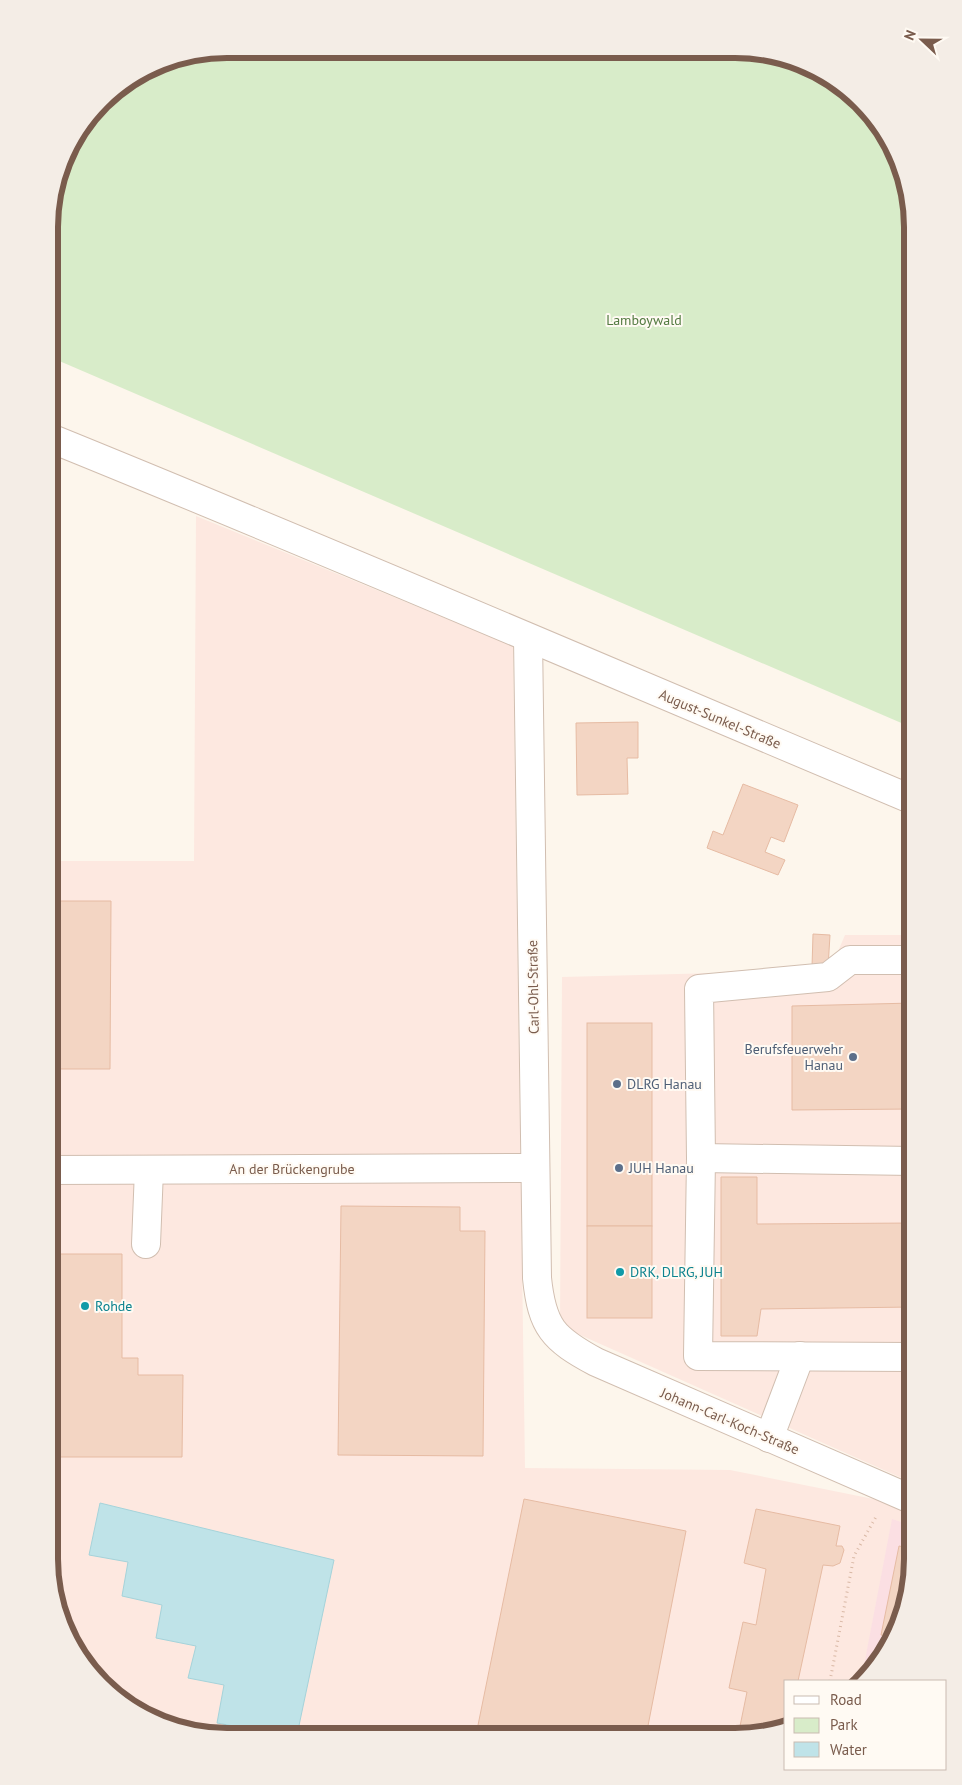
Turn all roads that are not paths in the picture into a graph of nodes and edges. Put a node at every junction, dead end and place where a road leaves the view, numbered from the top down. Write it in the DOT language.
graph roads {
  1 [pos="58,441"];
  2 [pos="528,638"];
  3 [pos="904,796"];
  4 [pos="904,960"];
  5 [pos="700,1158"];
  6 [pos="904,1161"];
  7 [pos="535,1168"];
  8 [pos="58,1170"];
  9 [pos="149,1170"];
  10 [pos="146,1244"];
  11 [pos="552,1332"];
  12 [pos="792,1356"];
  13 [pos="904,1357"];
  14 [pos="761,1434"];
  15 [pos="902,1495"];
  1 -- 2 [label="street, August-Sunkel-Straße"];
  2 -- 3 [label="street, August-Sunkel-Straße"];
  2 -- 7 [label="street, Carl-Ohl-Straße"];
  4 -- 5 [label="street"];
  5 -- 6 [label="street"];
  5 -- 12 [label="street"];
  7 -- 9 [label="street, An der Brückengrube"];
  7 -- 11 [label="street, Carl-Ohl-Straße"];
  8 -- 9 [label="street, An der Brückengrube"];
  9 -- 10 [label="street"];
  11 -- 14 [label="street, Johann-Carl-Koch-Straße"];
  12 -- 13 [label="street"];
  12 -- 14 [label="street"];
  14 -- 15 [label="street, Johann-Carl-Koch-Straße"];
}
